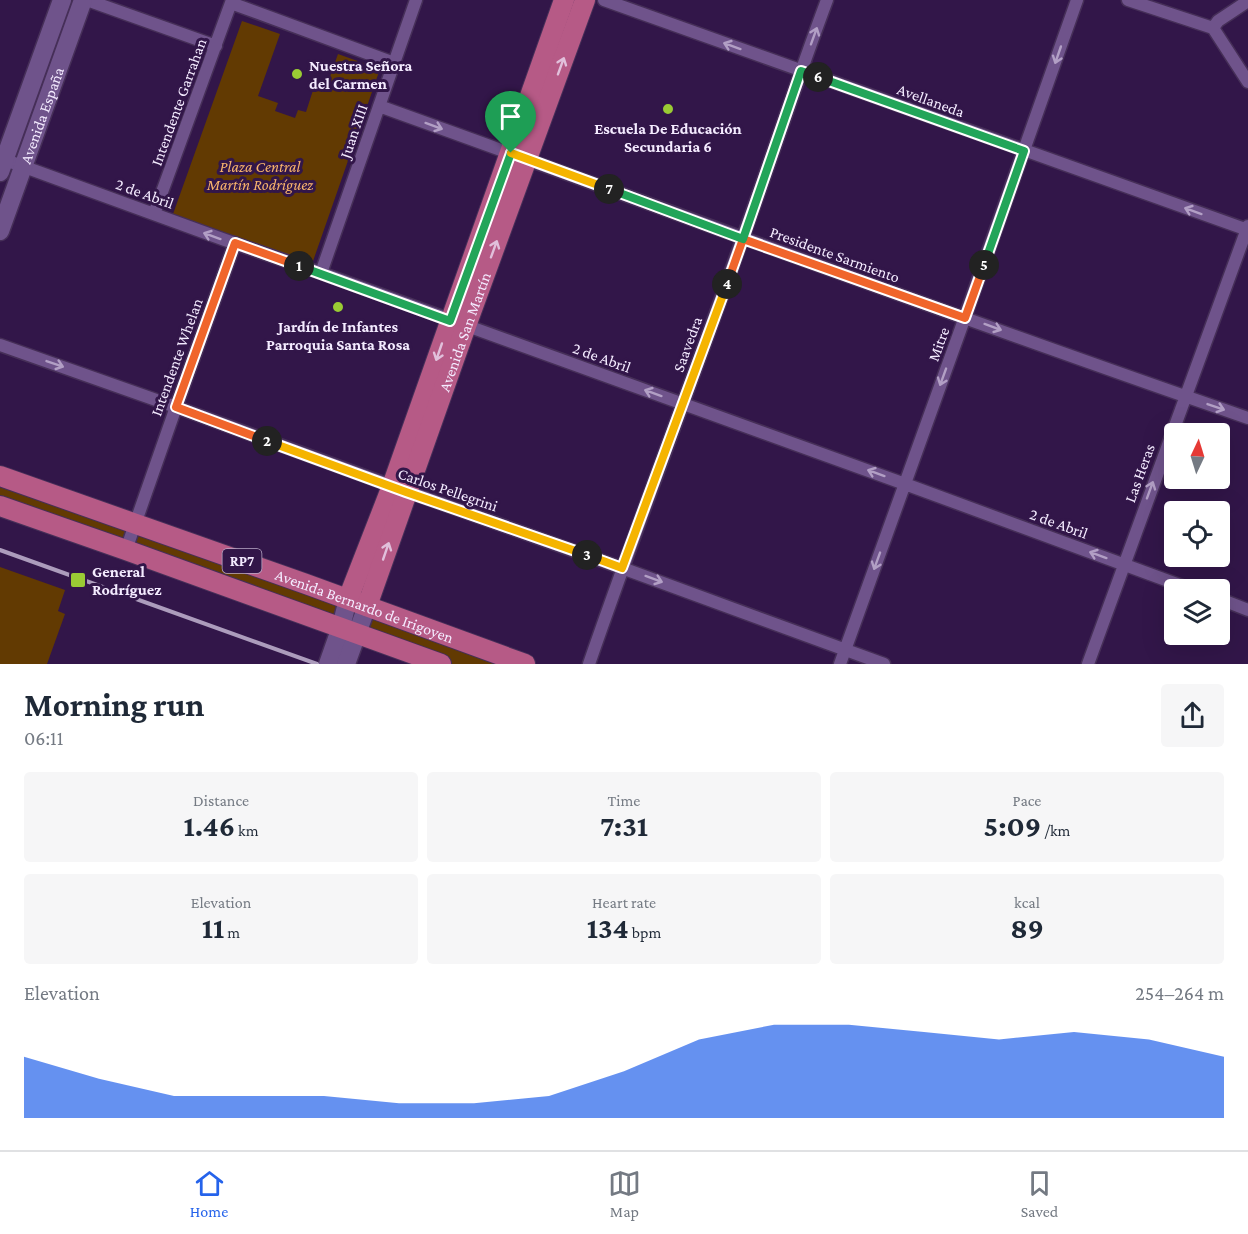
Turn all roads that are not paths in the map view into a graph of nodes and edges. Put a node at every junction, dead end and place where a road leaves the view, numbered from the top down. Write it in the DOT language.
graph roads {
  1 [pos="62,0"];
  2 [pos="85,0"];
  3 [pos="416,0"];
  4 [pos="564,0"];
  5 [pos="585,0"];
  6 [pos="604,0"];
  7 [pos="827,0"];
  8 [pos="1077,0"];
  9 [pos="1128,0"];
  10 [pos="1247,1"];
  11 [pos="232,2"];
  12 [pos="1213,28"];
  13 [pos="216,46"];
  14 [pos="394,63"];
  15 [pos="801,71"];
  16 [pos="1248,82"];
  17 [pos="379,106"];
  18 [pos="1024,151"];
  19 [pos="519,156"];
  20 [pos="2,163"];
  21 [pos="24,166"];
  22 [pos="154,214"];
  23 [pos="1248,229"];
  24 [pos="0,231"];
  25 [pos="743,239"];
  26 [pos="235,243"];
  27 [pos="321,273"];
  28 [pos="965,318"];
  29 [pos="458,323"];
  30 [pos="0,345"];
  31 [pos="1185,396"];
  32 [pos="683,404"];
  33 [pos="176,407"];
  34 [pos="1248,418"];
  35 [pos="0,476"];
  36 [pos="905,484"];
  37 [pos="399,489"];
  38 [pos="0,506"];
  39 [pos="135,524"];
  40 [pos="126,550"];
  41 [pos="1123,564"];
  42 [pos="622,568"];
  43 [pos="1164,579"];
  44 [pos="358,603"];
  45 [pos="1230,603"];
  46 [pos="1248,609"];
  47 [pos="349,630"];
  48 [pos="845,650"];
  49 [pos="328,664"];
  50 [pos="346,664"];
  51 [pos="441,664"];
  52 [pos="525,664"];
  53 [pos="589,664"];
  54 [pos="840,664"];
  55 [pos="884,664"];
  56 [pos="1088,664"];
  1 -- 20 [label="main road, Avenida España"];
  2 -- 13 [label="street"];
  2 -- 21 [label="main road, Avenida España"];
  3 -- 14 [label="street, Juan XIII"];
  4 -- 19 [label="main road, Avenida San Martín"];
  19 -- 5 [label="main road, Avenida San Martín, one-way"];
  15 -- 6 [label="street, Avellaneda, one-way"];
  15 -- 7 [label="street, Saavedra, one-way"];
  8 -- 18 [label="street, Mitre, one-way"];
  9 -- 12 [label="street"];
  10 -- 12 [label="street"];
  11 -- 13 [label="street, Intendente Garrahan"];
  11 -- 14 [label="street"];
  12 -- 16 [label="street"];
  13 -- 22 [label="street, Intendente Garrahan"];
  14 -- 17 [label="street, Juan XIII"];
  15 -- 18 [label="street, Avellaneda"];
  15 -- 25 [label="street, Saavedra"];
  17 -- 19 [label="street, Presidente Sarmiento, one-way"];
  17 -- 27 [label="street, Juan XIII"];
  23 -- 18 [label="street, Avellaneda, one-way"];
  18 -- 28 [label="street, Mitre"];
  19 -- 25 [label="street, Presidente Sarmiento"];
  19 -- 29 [label="main road, Avenida San Martín"];
  20 -- 21 [label="street, 2 de Abril"];
  21 -- 22 [label="street, 2 de Abril"];
  21 -- 24 [label="main road, Avenida España"];
  26 -- 22 [label="street, 2 de Abril, one-way"];
  23 -- 31 [label="street, Las Heras"];
  25 -- 28 [label="street, Presidente Sarmiento"];
  25 -- 32 [label="street, Saavedra"];
  26 -- 27 [label="street, 2 de Abril"];
  26 -- 33 [label="street, Intendente Whelan"];
  27 -- 29 [label="street, 2 de Abril"];
  28 -- 31 [label="street, Presidente Sarmiento, one-way"];
  28 -- 36 [label="street, Mitre, one-way"];
  32 -- 29 [label="street, 2 de Abril, one-way"];
  29 -- 37 [label="main road, Avenida San Martín"];
  30 -- 33 [label="street, Carlos Pellegrini, one-way"];
  31 -- 34 [label="street, Presidente Sarmiento, one-way"];
  41 -- 31 [label="street, Las Heras, one-way"];
  36 -- 32 [label="street, 2 de Abril, one-way"];
  32 -- 42 [label="street, Saavedra"];
  33 -- 37 [label="street, Carlos Pellegrini"];
  33 -- 39 [label="street, Intendente Whelan"];
  35 -- 39 [label="main road, Avenida Bernardo de Irigoyen / RP7"];
  41 -- 36 [label="street, 2 de Abril, one-way"];
  36 -- 48 [label="street, Mitre, one-way"];
  37 -- 42 [label="street, Carlos Pellegrini"];
  37 -- 44 [label="main road, Avenida San Martín"];
  38 -- 40 [label="main road, Avenida Bernardo de Irigoyen / RP7"];
  39 -- 40 [label="street, Intendente Whelan"];
  39 -- 44 [label="main road, Avenida Bernardo de Irigoyen / RP7"];
  40 -- 47 [label="main road, Avenida Bernardo de Irigoyen / RP7"];
  41 -- 43 [label="street, 2 de Abril"];
  41 -- 56 [label="street, Las Heras"];
  42 -- 48 [label="street, Carlos Pellegrini, one-way"];
  42 -- 53 [label="street, Saavedra"];
  44 -- 47 [label="main road, Avenida San Martín"];
  44 -- 52 [label="main road, Avenida Bernardo de Irigoyen / RP7"];
  45 -- 46 [label="street"];
  47 -- 49 [label="main road, Avenida San Martín"];
  47 -- 50 [label="main road, Avenida San Martín"];
  47 -- 51 [label="main road, Avenida Bernardo de Irigoyen / RP7"];
  48 -- 54 [label="street, Mitre"];
  48 -- 55 [label="street, Carlos Pellegrini"];
}
